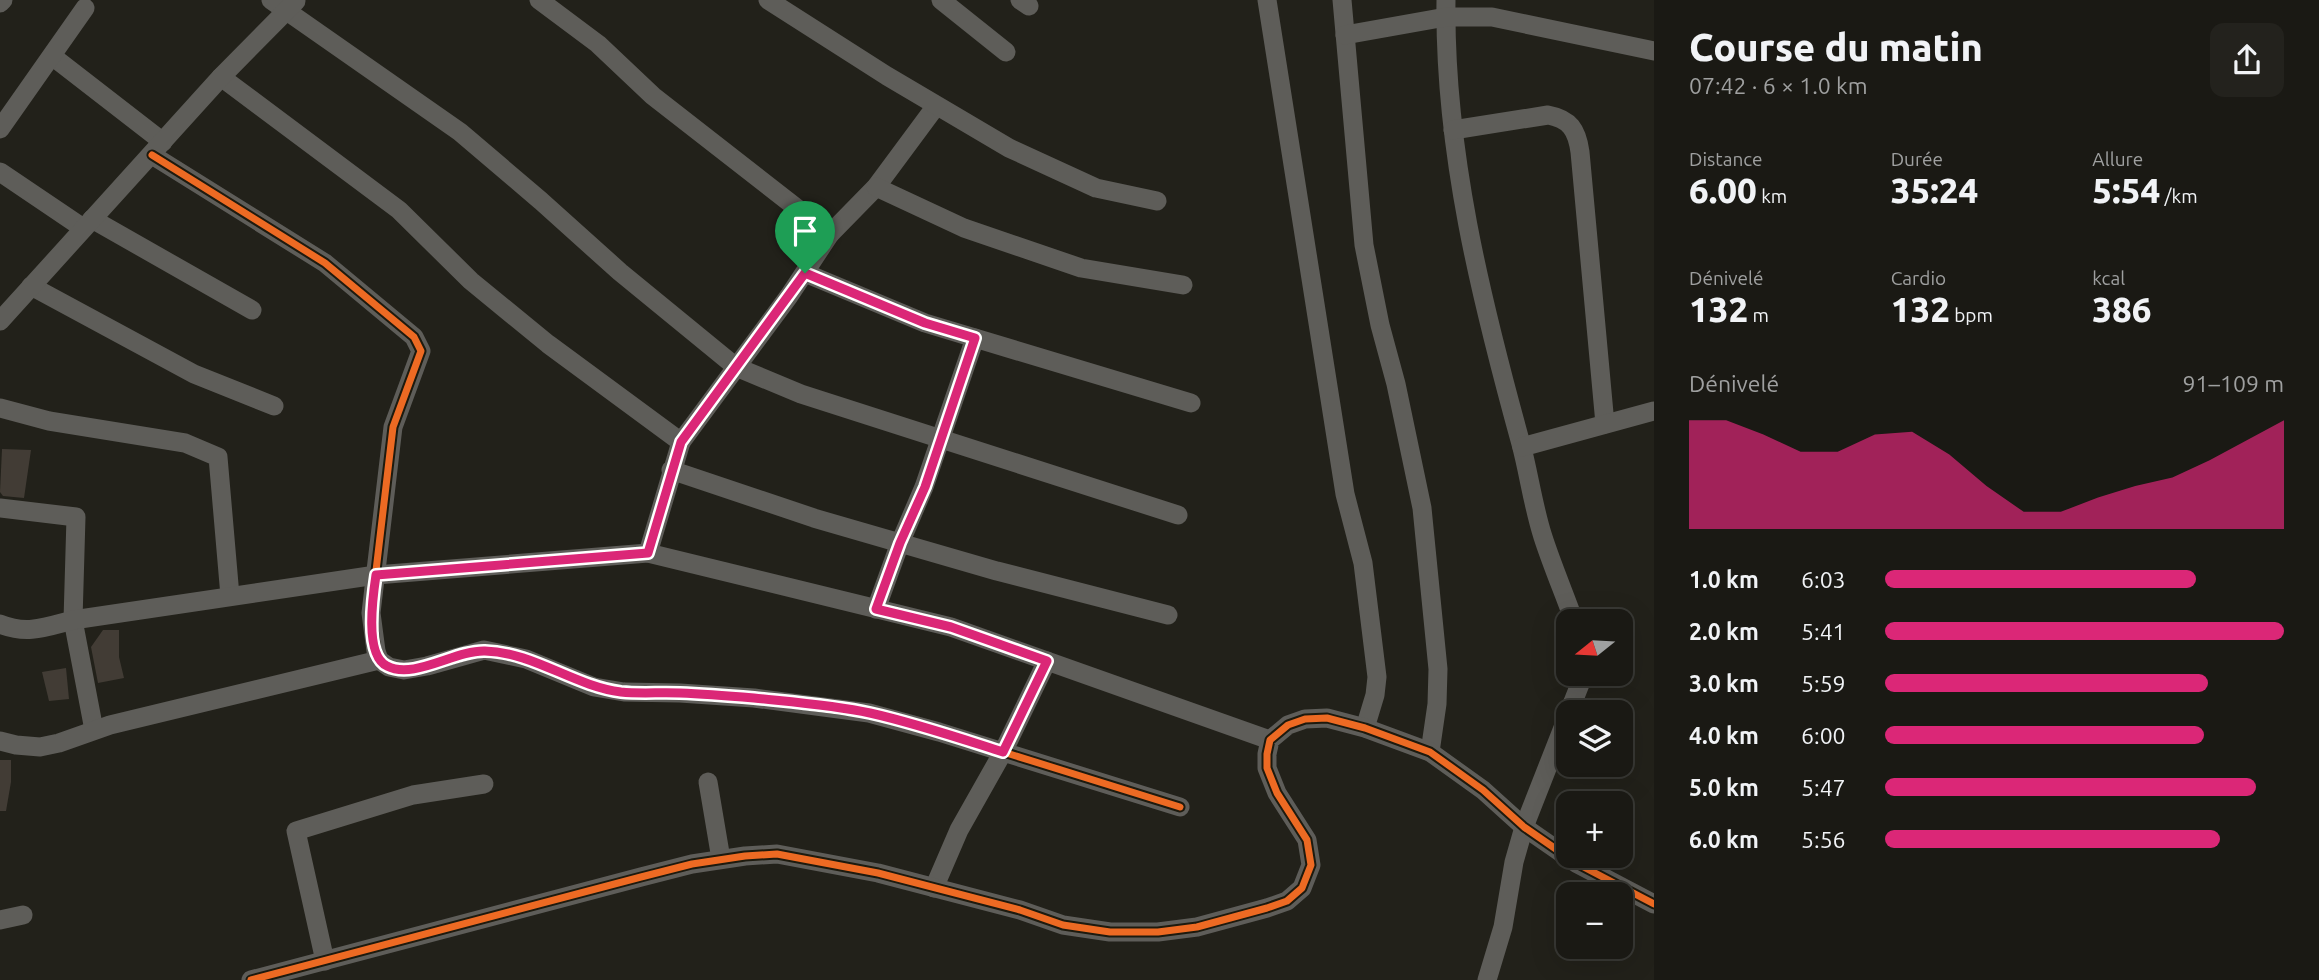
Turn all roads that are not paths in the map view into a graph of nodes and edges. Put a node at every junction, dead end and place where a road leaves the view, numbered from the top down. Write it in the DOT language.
graph roads {
  1 [pos="539,0"];
  2 [pos="769,0"];
  3 [pos="941,0"];
  4 [pos="1266,0"];
  5 [pos="1342,0"];
  6 [pos="285,3"];
  7 [pos="85,8"];
  8 [pos="1446,9"];
  9 [pos="1345,35"];
  10 [pos="1654,51"];
  11 [pos="1006,52"];
  12 [pos="52,56"];
  13 [pos="221,77"];
  14 [pos="936,106"];
  15 [pos="0,129"];
  16 [pos="1453,130"];
  17 [pos="157,149"];
  18 [pos="0,172"];
  19 [pos="876,187"];
  20 [pos="1157,201"];
  21 [pos="87,223"];
  22 [pos="831,234"];
  23 [pos="805,273"];
  24 [pos="1183,285"];
  25 [pos="31,286"];
  26 [pos="252,310"];
  27 [pos="2,316"];
  28 [pos="975,338"];
  29 [pos="736,367"];
  30 [pos="1191,403"];
  31 [pos="274,406"];
  32 [pos="0,408"];
  33 [pos="1654,411"];
  34 [pos="1605,424"];
  35 [pos="941,439"];
  36 [pos="681,442"];
  37 [pos="1522,447"];
  38 [pos="671,470"];
  39 [pos="0,508"];
  40 [pos="1178,514"];
  41 [pos="900,543"];
  42 [pos="648,553"];
  43 [pos="376,575"];
  44 [pos="230,596"];
  45 [pos="876,609"];
  46 [pos="1570,609"];
  47 [pos="1168,615"];
  48 [pos="73,620"];
  49 [pos="0,624"];
  50 [pos="379,660"];
  51 [pos="1047,661"];
  52 [pos="1365,728"];
  53 [pos="94,730"];
  54 [pos="1270,740"];
  55 [pos="0,741"];
  56 [pos="1556,744"];
  57 [pos="1003,752"];
  58 [pos="1430,752"];
  59 [pos="708,782"];
  60 [pos="485,784"];
  61 [pos="1180,807"];
  62 [pos="1524,827"];
  63 [pos="721,859"];
  64 [pos="934,888"];
  65 [pos="1654,905"];
  66 [pos="23,915"];
  67 [pos="0,920"];
  68 [pos="325,961"];
  69 [pos="251,980"];
  70 [pos="1488,980"];
  1 -- 22 [label="street"];
  2 -- 14 [label="street"];
  3 -- 11 [label="street"];
  4 -- 52 [label="street"];
  5 -- 9 [label="street"];
  6 -- 13 [label="street"];
  6 -- 29 [label="street"];
  7 -- 12 [label="street"];
  8 -- 9 [label="street"];
  8 -- 10 [label="street"];
  8 -- 16 [label="street"];
  9 -- 58 [label="street"];
  12 -- 15 [label="street"];
  12 -- 17 [label="street"];
  13 -- 17 [label="street"];
  13 -- 36 [label="street"];
  14 -- 19 [label="street"];
  14 -- 20 [label="street"];
  16 -- 34 [label="street"];
  16 -- 37 [label="street"];
  17 -- 21 [label="street"];
  17 -- 43 [label="street"];
  18 -- 21 [label="street"];
  19 -- 22 [label="street"];
  19 -- 24 [label="street"];
  21 -- 25 [label="street"];
  21 -- 26 [label="street"];
  22 -- 23 [label="street"];
  23 -- 28 [label="street"];
  23 -- 29 [label="street"];
  25 -- 27 [label="street"];
  25 -- 31 [label="street"];
  28 -- 30 [label="street"];
  28 -- 35 [label="street"];
  29 -- 35 [label="street"];
  29 -- 36 [label="street"];
  32 -- 44 [label="street"];
  33 -- 34 [label="street"];
  34 -- 37 [label="street"];
  35 -- 40 [label="street"];
  35 -- 41 [label="street"];
  36 -- 38 [label="street"];
  37 -- 46 [label="street"];
  38 -- 41 [label="street"];
  38 -- 42 [label="street"];
  39 -- 48 [label="street"];
  41 -- 45 [label="street"];
  41 -- 47 [label="street"];
  42 -- 43 [label="street"];
  42 -- 45 [label="street"];
  43 -- 44 [label="street"];
  43 -- 50 [label="street"];
  44 -- 48 [label="street"];
  45 -- 51 [label="street"];
  48 -- 49 [label="street"];
  48 -- 53 [label="street"];
  50 -- 53 [label="street"];
  50 -- 57 [label="street"];
  51 -- 54 [label="street"];
  51 -- 57 [label="street"];
  52 -- 54 [label="street"];
  52 -- 58 [label="street"];
  53 -- 55 [label="street"];
  54 -- 64 [label="street"];
  56 -- 62 [label="street"];
  57 -- 61 [label="street"];
  57 -- 64 [label="street"];
  58 -- 62 [label="street"];
  59 -- 63 [label="street"];
  60 -- 68 [label="street"];
  62 -- 65 [label="street"];
  62 -- 70 [label="street"];
  63 -- 64 [label="street"];
  63 -- 68 [label="street"];
  66 -- 67 [label="street"];
  68 -- 69 [label="street"];
}
